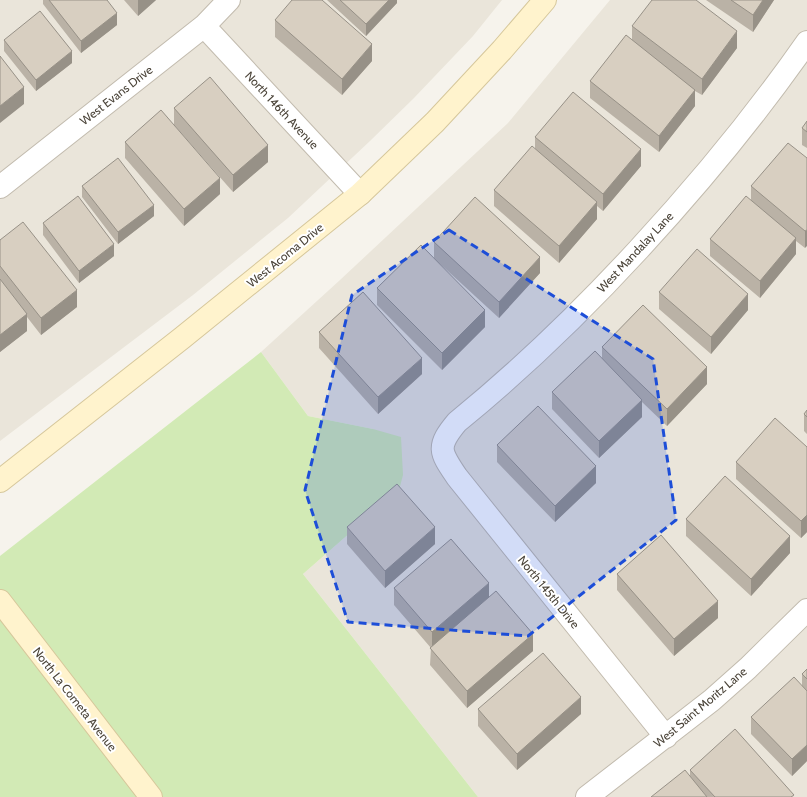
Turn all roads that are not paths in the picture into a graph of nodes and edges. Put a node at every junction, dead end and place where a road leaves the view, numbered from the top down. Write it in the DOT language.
graph roads {
  1 [pos="229,0"];
  2 [pos="544,0"];
  3 [pos="204,26"];
  4 [pos="807,42"];
  5 [pos="0,187"];
  6 [pos="360,194"];
  7 [pos="443,443"];
  8 [pos="0,481"];
  9 [pos="0,600"];
  10 [pos="807,610"];
  11 [pos="666,737"];
  12 [pos="151,797"];
  13 [pos="587,797"];
  1 -- 3 [label="street, West Evans Drive"];
  2 -- 6 [label="street, West Acoma Drive"];
  3 -- 5 [label="street, West Evans Drive"];
  3 -- 6 [label="street, North 146th Avenue"];
  4 -- 7 [label="street, West Mandalay Lane"];
  6 -- 8 [label="street, West Acoma Drive"];
  7 -- 11 [label="street, North 145th Drive"];
  9 -- 12 [label="street, North La Cometa Avenue"];
  10 -- 11 [label="street, West Saint Moritz Lane"];
  11 -- 13 [label="street, West Saint Moritz Lane"];
}
